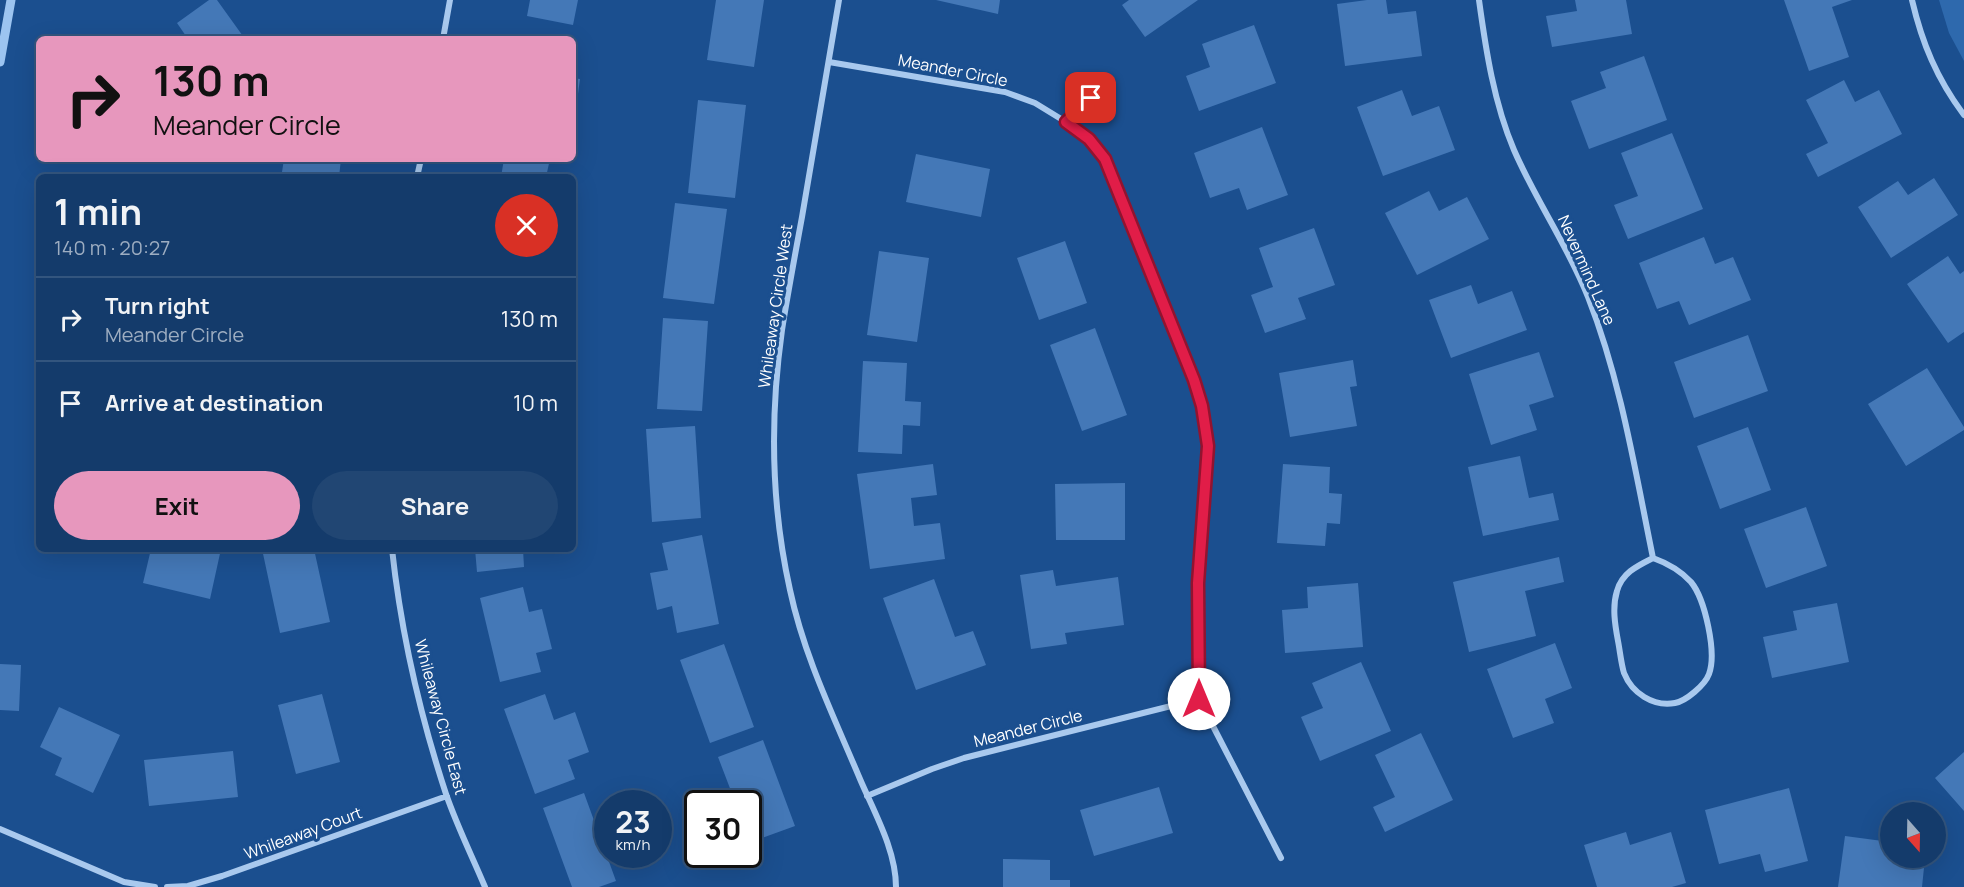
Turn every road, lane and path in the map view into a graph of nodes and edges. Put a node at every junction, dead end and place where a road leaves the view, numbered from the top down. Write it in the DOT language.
graph roads {
  1 [pos="450,0"];
  2 [pos="839,0"];
  3 [pos="1479,0"];
  4 [pos="1911,0"];
  5 [pos="444,36"];
  6 [pos="829,62"];
  7 [pos="1091,98"];
  8 [pos="1964,115"];
  9 [pos="1066,122"];
  10 [pos="392,552"];
  11 [pos="1653,558"];
  12 [pos="1199,699"];
  13 [pos="447,796"];
  14 [pos="867,796"];
  15 [pos="0,829"];
  16 [pos="1281,858"];
  17 [pos="154,887"];
  18 [pos="167,887"];
  19 [pos="485,887"];
  20 [pos="896,887"];
  1 -- 5 [label="street"];
  2 -- 6 [label="street, Whileaway Circle West"];
  3 -- 11 [label="street, Nevermind Lane"];
  4 -- 8 [label="street"];
  6 -- 9 [label="street, Meander Circle"];
  6 -- 14 [label="street, Whileaway Circle West"];
  7 -- 9 [label="street"];
  9 -- 12 [label="street, Meander Circle"];
  10 -- 13 [label="street, Whileaway Circle East"];
  11 -- 11 [label="street"];
  12 -- 14 [label="street, Meander Circle"];
  12 -- 16 [label="street, Meander Circle"];
  13 -- 18 [label="street, Whileaway Court"];
  13 -- 19 [label="street, Whileaway Circle East"];
  14 -- 20 [label="street, Whileaway Circle West"];
  15 -- 17 [label="street"];
}
